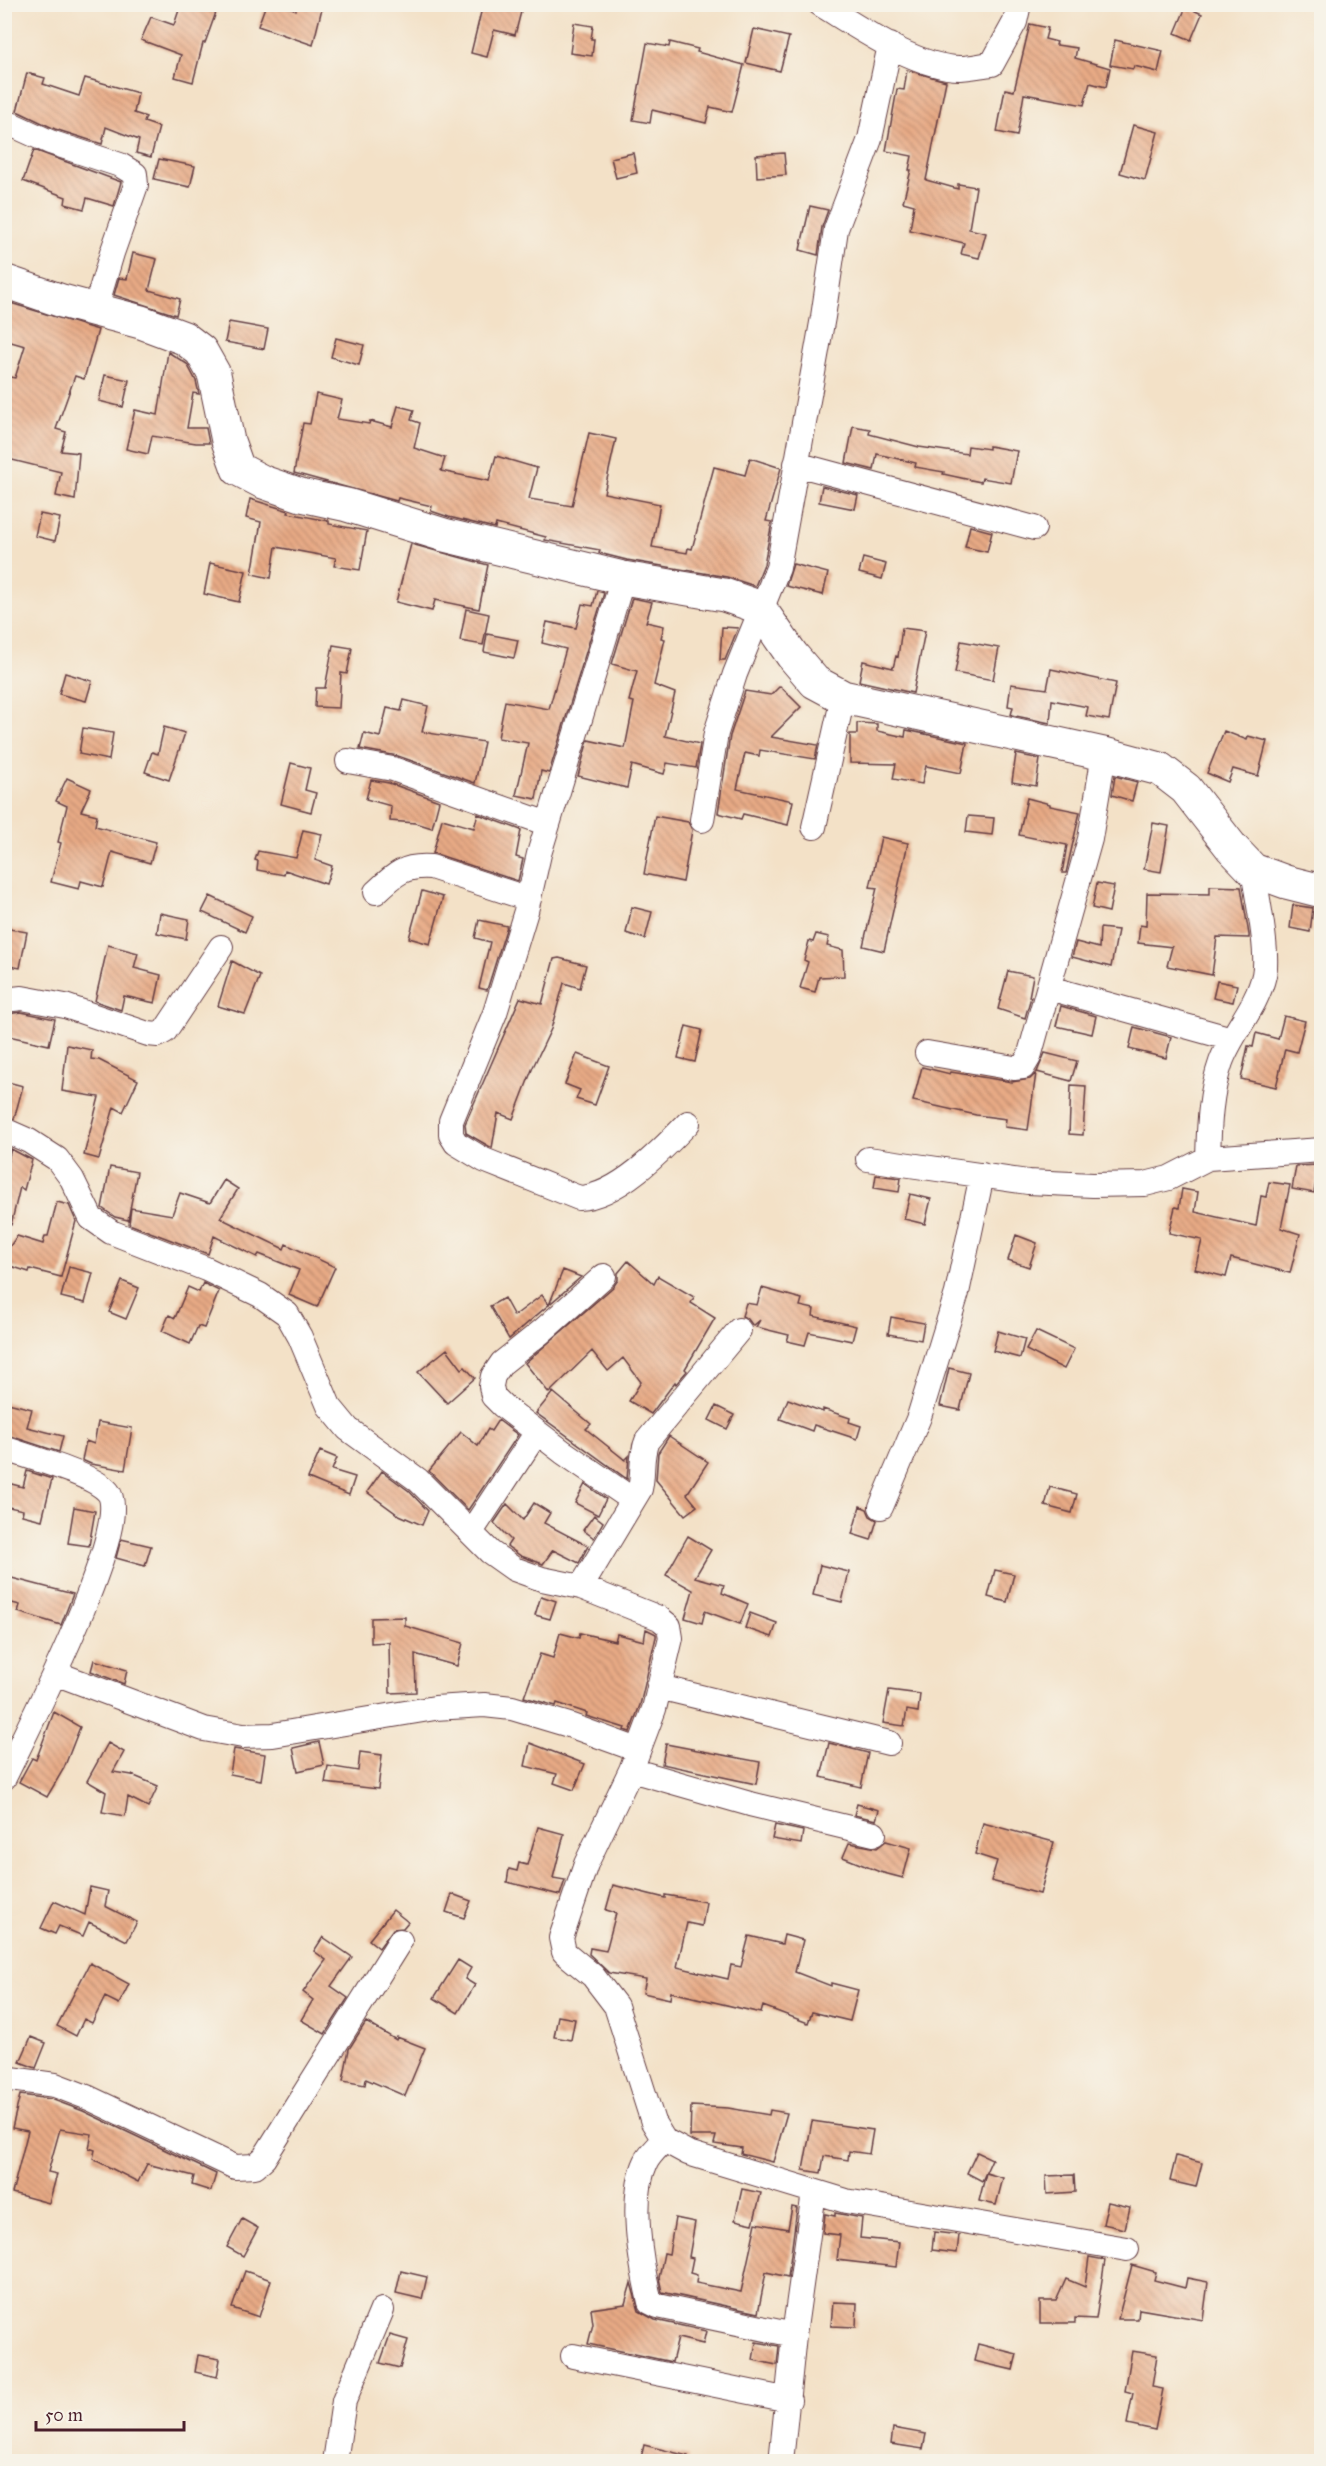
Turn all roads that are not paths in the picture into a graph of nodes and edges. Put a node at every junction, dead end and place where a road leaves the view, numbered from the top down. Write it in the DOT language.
graph roads {
  1 [pos="820,4"];
  2 [pos="1019,4"];
  3 [pos="890,45"];
  4 [pos="4,121"];
  5 [pos="4,281"];
  6 [pos="95,310"];
  7 [pos="796,464"];
  8 [pos="1034,528"];
  9 [pos="623,579"];
  10 [pos="761,610"];
  11 [pos="843,697"];
  12 [pos="1104,754"];
  13 [pos="348,761"];
  14 [pos="702,820"];
  15 [pos="548,824"];
  16 [pos="814,827"];
  17 [pos="1253,870"];
  18 [pos="1322,891"];
  19 [pos="376,892"];
  20 [pos="529,899"];
  21 [pos="221,947"];
  22 [pos="1049,988"];
  23 [pos="4,1000"];
  24 [pos="1232,1039"];
  25 [pos="927,1053"];
  26 [pos="688,1123"];
  27 [pos="4,1130"];
  28 [pos="1322,1150"];
  29 [pos="1208,1158"];
  30 [pos="868,1159"];
  31 [pos="982,1175"];
  32 [pos="604,1276"];
  33 [pos="739,1330"];
  34 [pos="537,1432"];
  35 [pos="4,1448"];
  36 [pos="633,1500"];
  37 [pos="881,1507"];
  38 [pos="471,1532"];
  39 [pos="581,1587"];
  40 [pos="55,1673"];
  41 [pos="659,1687"];
  42 [pos="889,1743"];
  43 [pos="634,1760"];
  44 [pos="4,1778"];
  45 [pos="874,1834"];
  46 [pos="400,1941"];
  47 [pos="4,2078"];
  48 [pos="664,2140"];
  49 [pos="814,2192"];
  50 [pos="1127,2249"];
  51 [pos="382,2310"];
  52 [pos="794,2335"];
  53 [pos="573,2356"];
  54 [pos="789,2400"];
  55 [pos="335,2462"];
  56 [pos="781,2462"];
  1 -- 3 [label="street"];
  2 -- 3 [label="street"];
  3 -- 7 [label="street"];
  4 -- 6 [label="street"];
  5 -- 6 [label="street"];
  6 -- 9 [label="street"];
  7 -- 8 [label="street"];
  7 -- 10 [label="street"];
  9 -- 10 [label="street"];
  9 -- 15 [label="street"];
  10 -- 11 [label="street"];
  10 -- 14 [label="street"];
  11 -- 12 [label="street"];
  11 -- 16 [label="street"];
  12 -- 17 [label="street"];
  12 -- 22 [label="street"];
  13 -- 15 [label="street"];
  15 -- 20 [label="street"];
  17 -- 18 [label="street"];
  17 -- 24 [label="street"];
  19 -- 20 [label="street"];
  20 -- 26 [label="street"];
  21 -- 23 [label="street"];
  22 -- 24 [label="street"];
  22 -- 25 [label="street"];
  24 -- 29 [label="street"];
  27 -- 38 [label="street"];
  28 -- 29 [label="street"];
  29 -- 31 [label="street"];
  30 -- 31 [label="street"];
  31 -- 37 [label="street"];
  32 -- 34 [label="street"];
  33 -- 36 [label="street"];
  34 -- 36 [label="street"];
  34 -- 38 [label="street"];
  35 -- 40 [label="street"];
  36 -- 39 [label="street"];
  38 -- 39 [label="street"];
  39 -- 41 [label="street"];
  40 -- 43 [label="street"];
  40 -- 44 [label="street"];
  41 -- 42 [label="street"];
  41 -- 43 [label="street"];
  43 -- 45 [label="street"];
  43 -- 48 [label="street"];
  46 -- 47 [label="street"];
  48 -- 49 [label="street"];
  48 -- 52 [label="street"];
  49 -- 50 [label="street"];
  49 -- 52 [label="street"];
  51 -- 55 [label="street"];
  52 -- 54 [label="street"];
  53 -- 54 [label="street"];
  54 -- 56 [label="street"];
}
